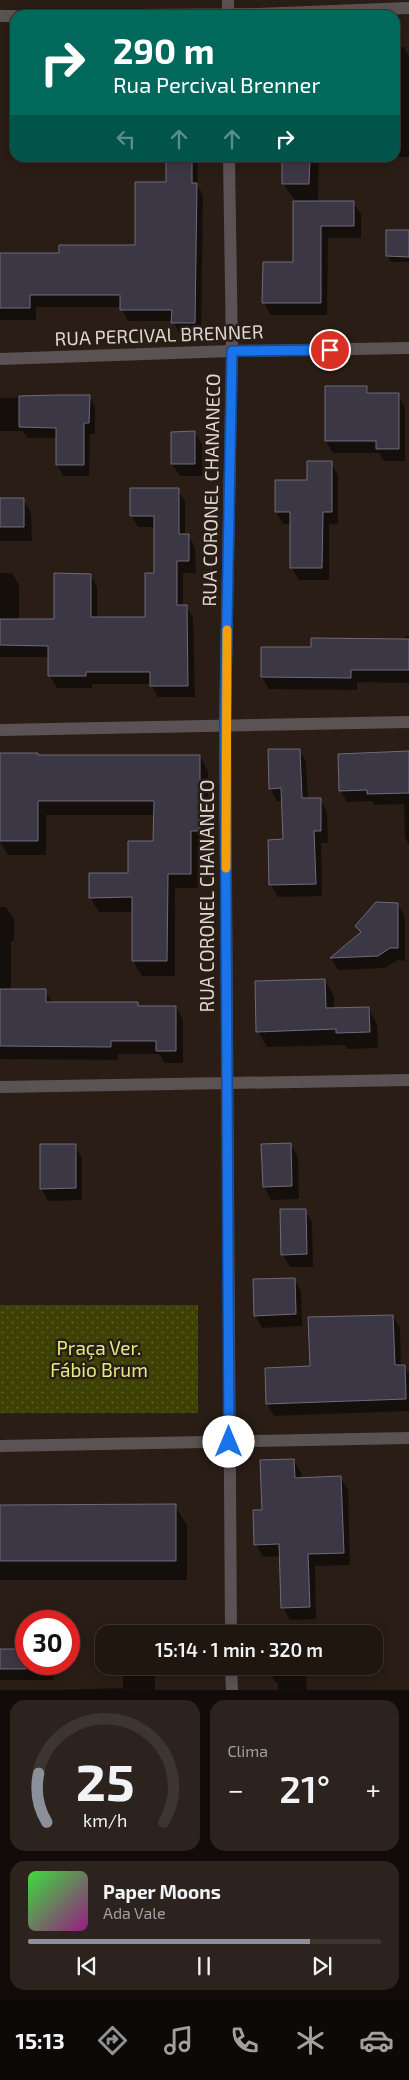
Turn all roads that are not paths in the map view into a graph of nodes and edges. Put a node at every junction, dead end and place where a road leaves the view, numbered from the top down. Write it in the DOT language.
graph roads {
  1 [pos="409,8"];
  2 [pos="357,10"];
  3 [pos="229,162"];
  4 [pos="409,348"];
  5 [pos="232,351"];
  6 [pos="0,359"];
  7 [pos="409,722"];
  8 [pos="225,725"];
  9 [pos="0,730"];
  10 [pos="409,1080"];
  11 [pos="227,1083"];
  12 [pos="0,1087"];
  13 [pos="409,1438"];
  14 [pos="229,1442"];
  15 [pos="0,1446"];
  16 [pos="231,1625"];
  17 [pos="231,1675"];
  18 [pos="232,1690"];
  1 -- 2 [label="street"];
  3 -- 5 [label="street, RUA CORONEL CHANANECO"];
  4 -- 5 [label="street, RUA PERCIVAL BRENNER"];
  5 -- 6 [label="street, RUA PERCIVAL BRENNER"];
  5 -- 8 [label="street, RUA CORONEL CHANANECO"];
  7 -- 8 [label="street"];
  8 -- 9 [label="street"];
  8 -- 11 [label="street, RUA CORONEL CHANANECO"];
  10 -- 11 [label="street"];
  11 -- 12 [label="street"];
  11 -- 14 [label="street, RUA CORONEL CHANANECO"];
  13 -- 14 [label="street"];
  14 -- 15 [label="street"];
  14 -- 16 [label="street, RUA CORONEL CHANANECO"];
  17 -- 18 [label="street"];
}
